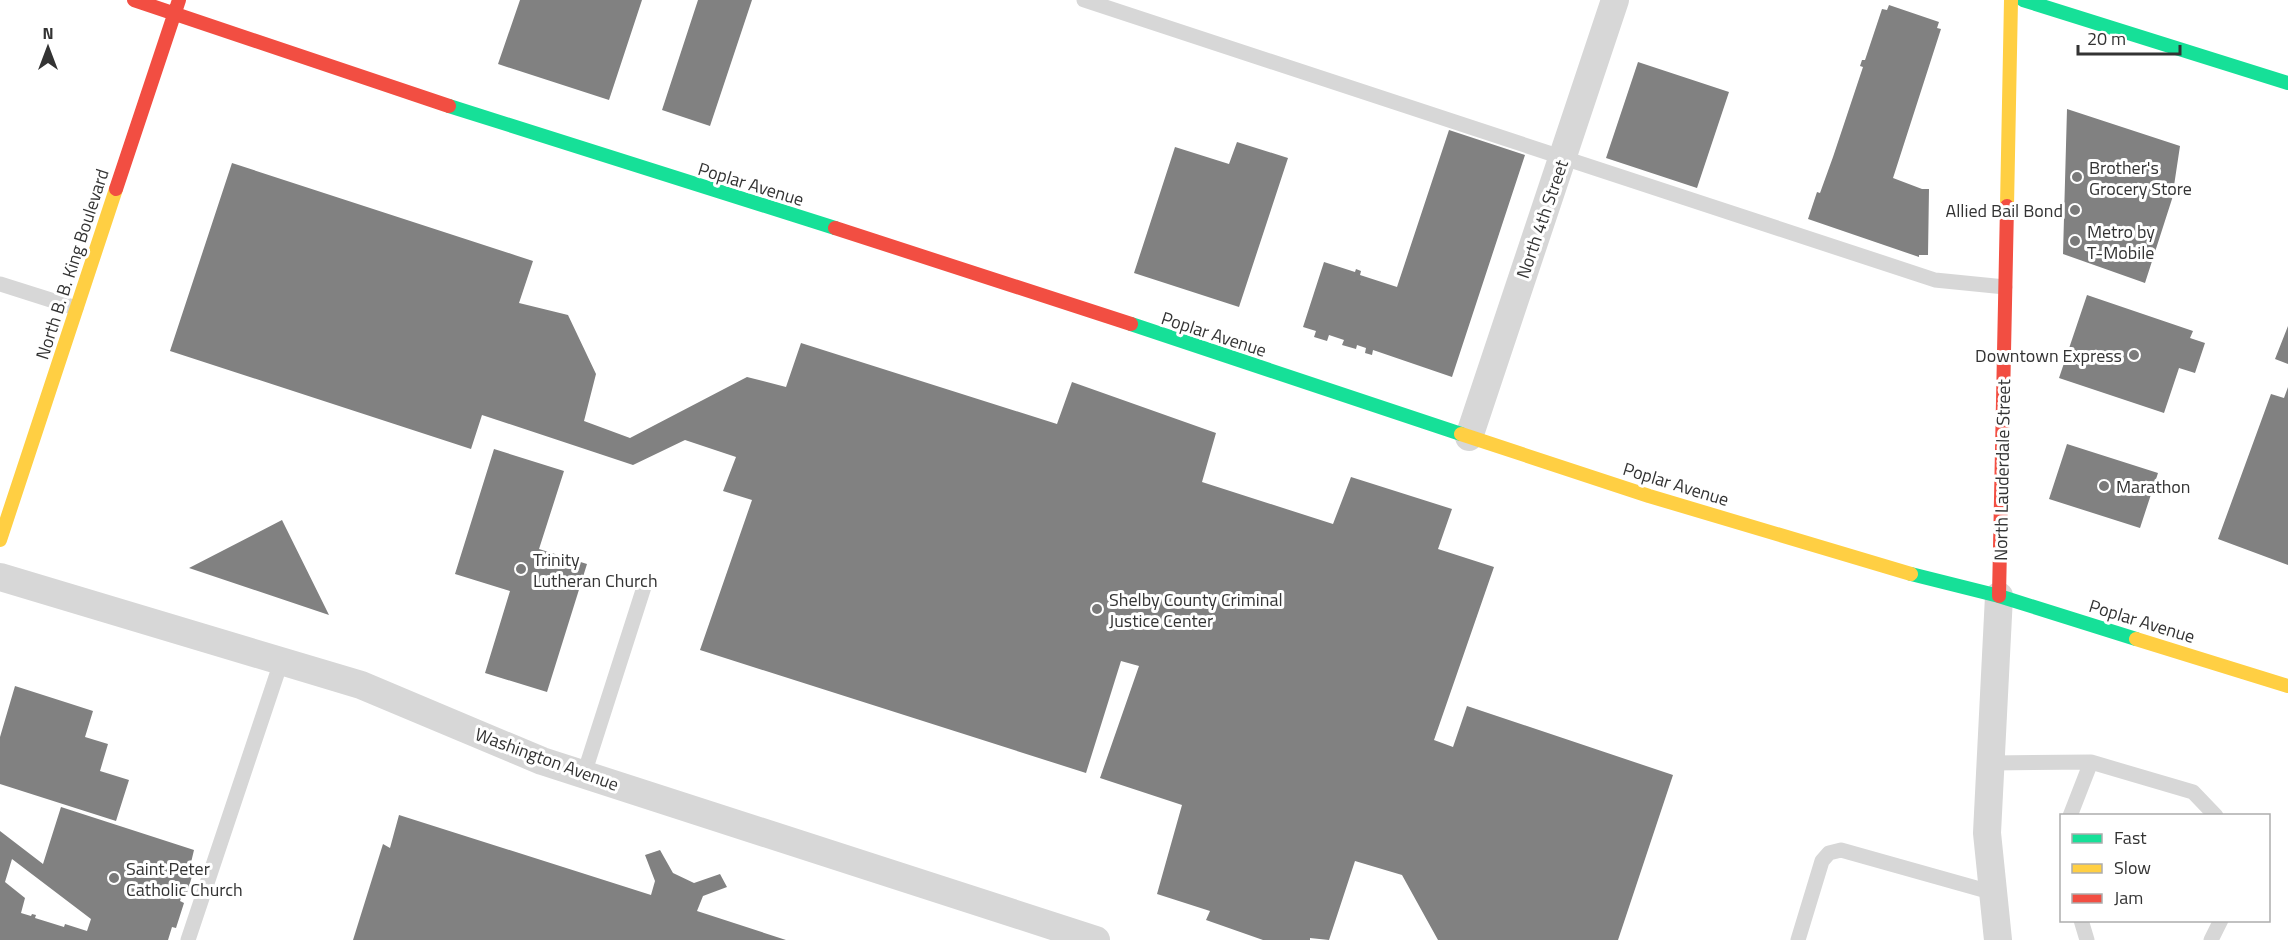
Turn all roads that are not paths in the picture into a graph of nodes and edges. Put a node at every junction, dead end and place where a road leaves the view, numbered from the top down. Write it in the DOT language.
graph roads {
  1 [pos="134,0"];
  2 [pos="179,0"];
  3 [pos="1084,0"];
  4 [pos="1615,0"];
  5 [pos="2011,0"];
  6 [pos="2023,0"];
  7 [pos="175,14"];
  8 [pos="2288,83"];
  9 [pos="1563,158"];
  10 [pos="0,284"];
  11 [pos="2005,287"];
  12 [pos="76,308"];
  13 [pos="1468,437"];
  14 [pos="0,540"];
  15 [pos="0,577"];
  16 [pos="644,587"];
  17 [pos="1999,596"];
  18 [pos="281,662"];
  19 [pos="2288,686"];
  20 [pos="2091,762"];
  21 [pos="1992,763"];
  22 [pos="584,774"];
  23 [pos="2071,814"];
  24 [pos="2214,814"];
  25 [pos="1994,893"];
  26 [pos="2081,922"];
  27 [pos="2220,922"];
  28 [pos="188,940"];
  29 [pos="1096,940"];
  30 [pos="1798,940"];
  31 [pos="1998,940"];
  32 [pos="2087,940"];
  33 [pos="2211,940"];
  1 -- 7 [label="main road, Poplar Avenue"];
  2 -- 7 [label="main road, North B. B. King Boulevard"];
  3 -- 9 [label="lane"];
  4 -- 9 [label="street, North 4th Street"];
  5 -- 11 [label="main road, North Lauderdale Street"];
  6 -- 8 [label="main road"];
  7 -- 12 [label="main road, North B. B. King Boulevard"];
  7 -- 13 [label="main road, Poplar Avenue"];
  9 -- 11 [label="lane"];
  9 -- 13 [label="street, North 4th Street"];
  10 -- 12 [label="lane"];
  11 -- 17 [label="main road, North Lauderdale Street"];
  12 -- 14 [label="main road, North B. B. King Boulevard"];
  13 -- 17 [label="main road, Poplar Avenue"];
  15 -- 18 [label="street, Washington Avenue"];
  16 -- 22 [label="lane"];
  17 -- 19 [label="main road, Poplar Avenue"];
  17 -- 21 [label="street, North Lauderdale Street"];
  18 -- 22 [label="street, Washington Avenue"];
  18 -- 28 [label="lane"];
  20 -- 21 [label="lane"];
  20 -- 23 [label="lane"];
  20 -- 24 [label="lane"];
  21 -- 25 [label="street, North Lauderdale Street"];
  22 -- 29 [label="street, Washington Avenue"];
  25 -- 30 [label="lane"];
  25 -- 31 [label="street, North Lauderdale Street"];
  26 -- 32 [label="lane"];
  27 -- 33 [label="lane"];
}
